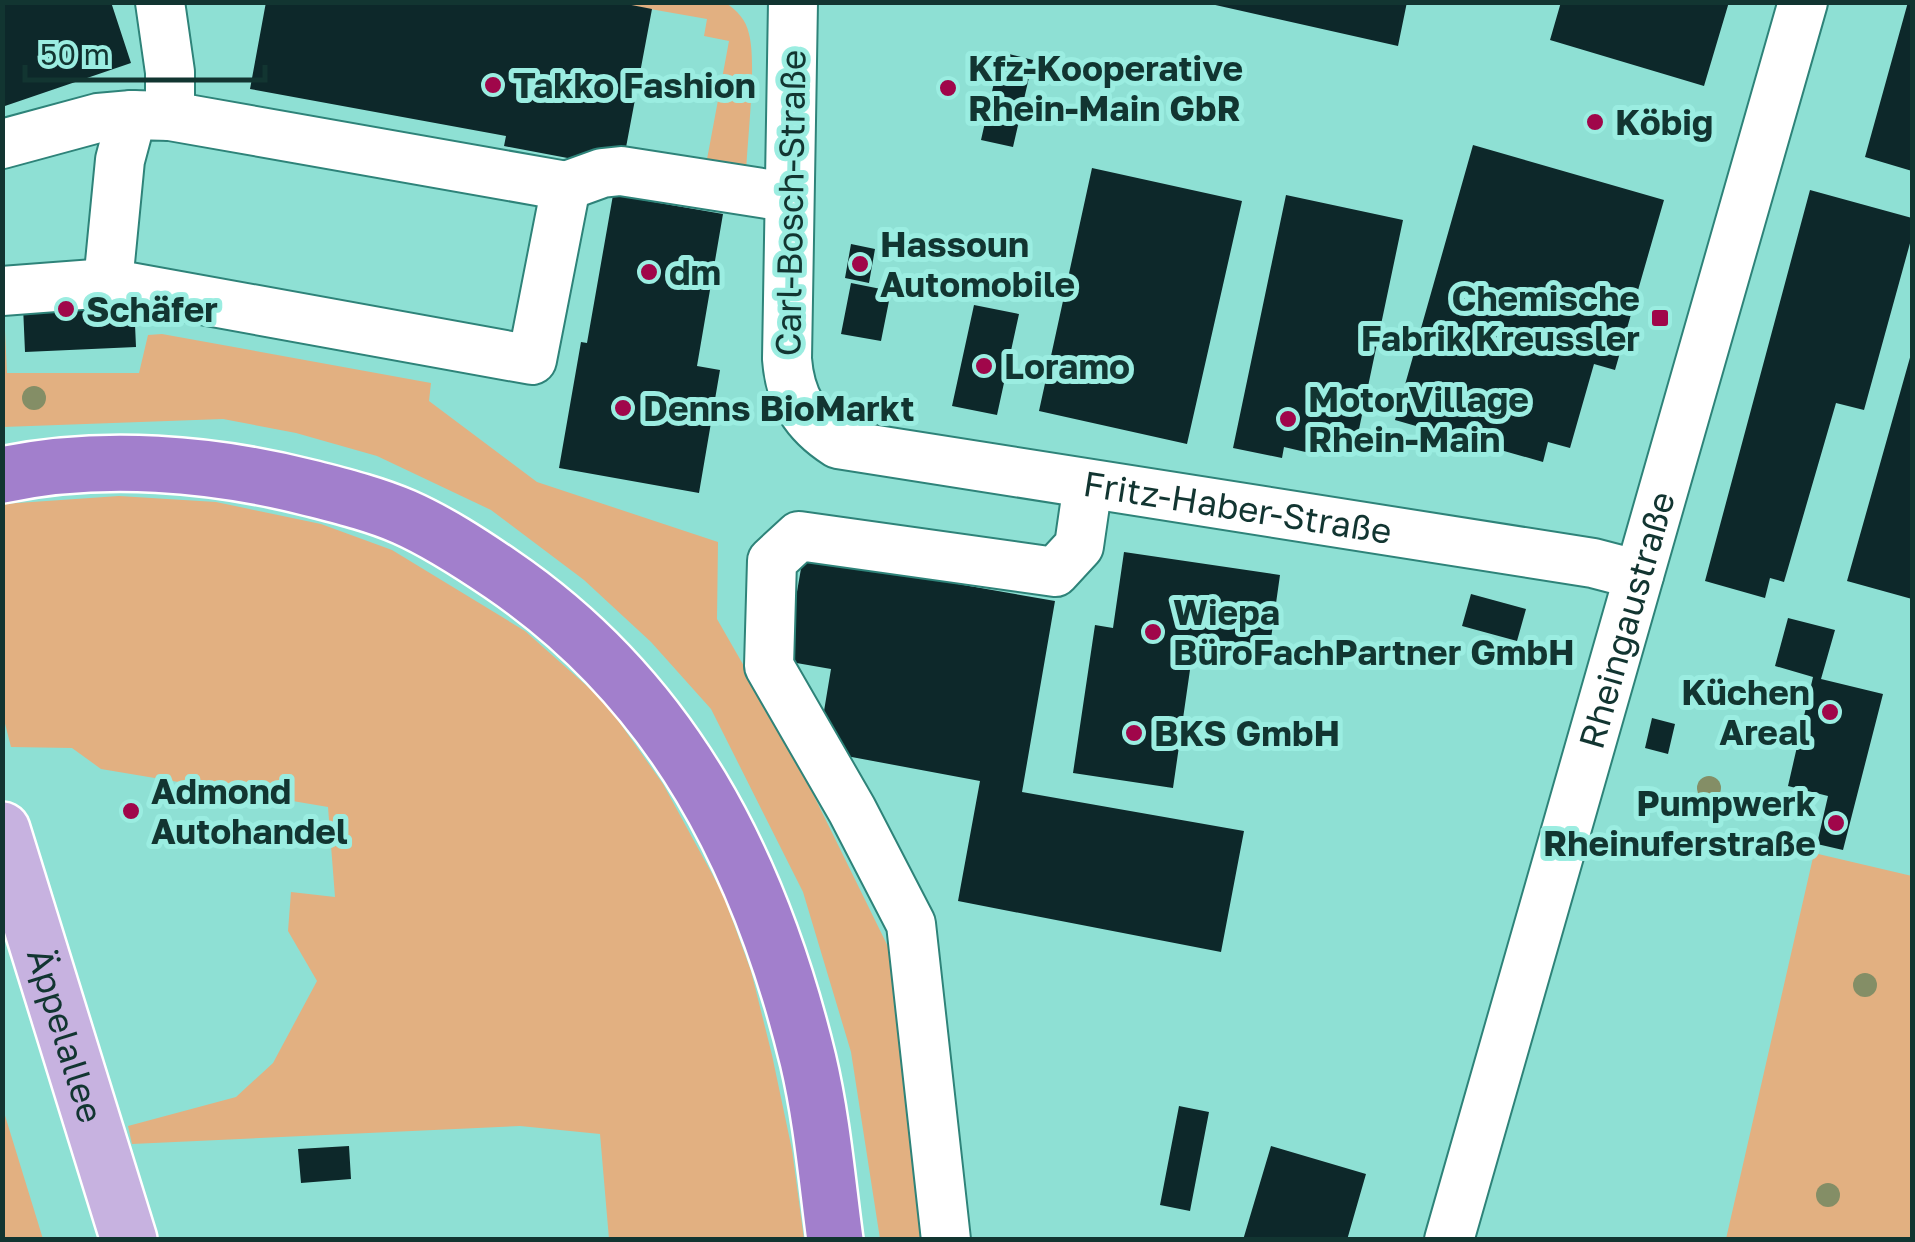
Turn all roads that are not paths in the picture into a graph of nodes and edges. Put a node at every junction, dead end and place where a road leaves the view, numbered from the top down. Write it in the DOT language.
graph roads {
  1 [pos="160,2"];
  2 [pos="793,2"];
  3 [pos="1803,2"];
  4 [pos="151,115"];
  5 [pos="2,144"];
  6 [pos="566,186"];
  7 [pos="787,196"];
  8 [pos="108,283"];
  9 [pos="2,290"];
  10 [pos="838,444"];
  11 [pos="2,456"];
  12 [pos="67,466"];
  13 [pos="2,475"];
  14 [pos="1088,484"];
  15 [pos="1639,574"];
  16 [pos="2,830"];
  17 [pos="2,957"];
  18 [pos="92,1240"];
  19 [pos="129,1240"];
  20 [pos="836,1240"];
  21 [pos="946,1240"];
  22 [pos="1449,1240"];
  1 -- 4 [label="street"];
  2 -- 7 [label="street, Carl-Bosch-Straße"];
  3 -- 15 [label="street, Rheingaustraße"];
  4 -- 5 [label="street"];
  4 -- 6 [label="street"];
  4 -- 8 [label="street"];
  6 -- 7 [label="street"];
  6 -- 8 [label="street"];
  7 -- 10 [label="street, Carl-Bosch-Straße"];
  8 -- 9 [label="street"];
  10 -- 14 [label="street, Fritz-Haber-Straße"];
  11 -- 12 [label="highway"];
  12 -- 13 [label="highway"];
  12 -- 20 [label="highway"];
  14 -- 15 [label="street, Fritz-Haber-Straße"];
  14 -- 21 [label="street"];
  15 -- 22 [label="street, Rheingaustraße"];
  16 -- 19 [label="main road, Äppelallee"];
  17 -- 18 [label="main road, Äppelallee"];
}
